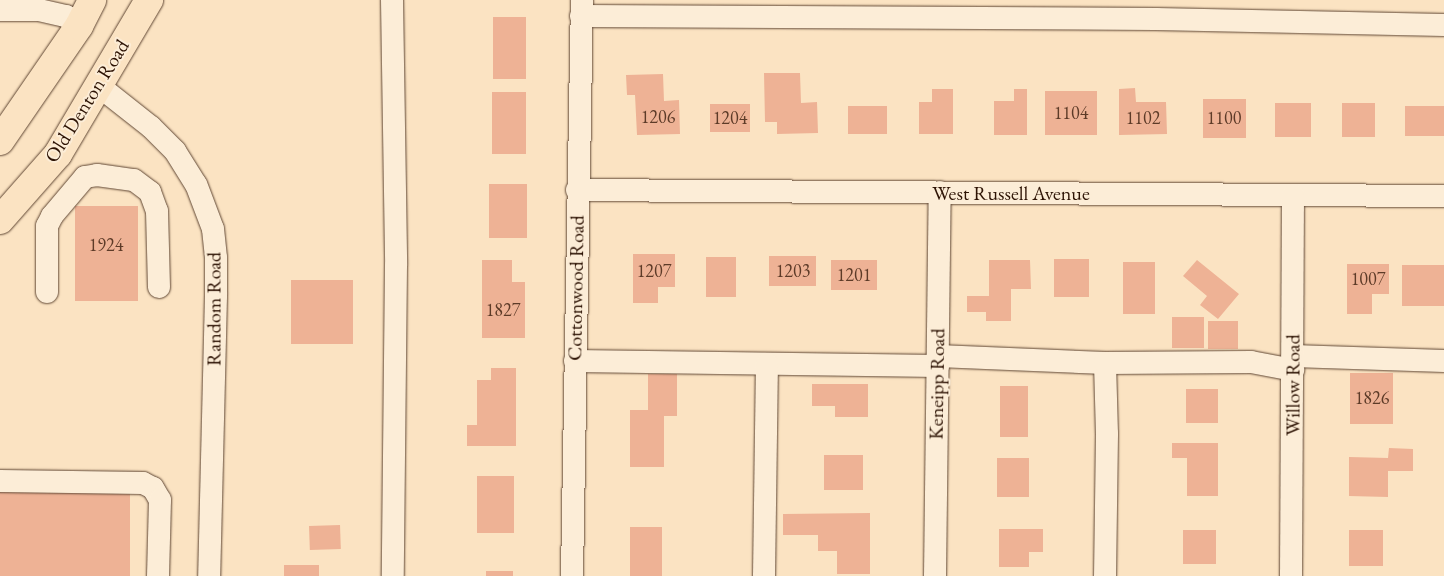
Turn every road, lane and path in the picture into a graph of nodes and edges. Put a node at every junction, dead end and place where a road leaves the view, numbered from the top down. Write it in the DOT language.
graph roads {
  1 [pos="92,0"];
  2 [pos="149,0"];
  3 [pos="392,0"];
  4 [pos="582,8"];
  5 [pos="0,10"];
  6 [pos="1444,25"];
  7 [pos="79,26"];
  8 [pos="99,86"];
  9 [pos="2,133"];
  10 [pos="58,154"];
  11 [pos="85,177"];
  12 [pos="577,190"];
  13 [pos="940,192"];
  14 [pos="1293,195"];
  15 [pos="1444,196"];
  16 [pos="0,220"];
  17 [pos="159,288"];
  18 [pos="47,292"];
  19 [pos="575,361"];
  20 [pos="938,361"];
  21 [pos="1444,361"];
  22 [pos="1105,363"];
  23 [pos="1293,363"];
  24 [pos="767,364"];
  25 [pos="0,481"];
  26 [pos="158,576"];
  27 [pos="210,576"];
  28 [pos="393,576"];
  29 [pos="572,576"];
  30 [pos="764,576"];
  31 [pos="935,576"];
  32 [pos="1104,576"];
  33 [pos="1290,576"];
  1 -- 7 [label="main road"];
  2 -- 8 [label="main road, Old Denton Road"];
  3 -- 28 [label="street"];
  4 -- 6 [label="street"];
  4 -- 12 [label="street, Cottonwood Road"];
  5 -- 7 [label="street"];
  7 -- 9 [label="main road"];
  8 -- 10 [label="main road, Old Denton Road"];
  8 -- 27 [label="street, Random Road"];
  10 -- 11 [label="street"];
  10 -- 16 [label="main road, Old Denton Road"];
  11 -- 17 [label="street"];
  11 -- 18 [label="street"];
  12 -- 13 [label="street, West Russell Avenue"];
  12 -- 19 [label="street, Cottonwood Road"];
  13 -- 14 [label="street, West Russell Avenue"];
  13 -- 20 [label="street, Keneipp Road"];
  14 -- 15 [label="street, West Russell Avenue"];
  14 -- 23 [label="street, Willow Road"];
  19 -- 24 [label="street"];
  19 -- 29 [label="street, Cottonwood Road"];
  20 -- 22 [label="street"];
  20 -- 24 [label="street"];
  20 -- 31 [label="street, Keneipp Road"];
  21 -- 23 [label="street"];
  22 -- 23 [label="street"];
  22 -- 32 [label="street"];
  23 -- 33 [label="street, Willow Road"];
  24 -- 30 [label="street"];
  25 -- 26 [label="street"];
}
